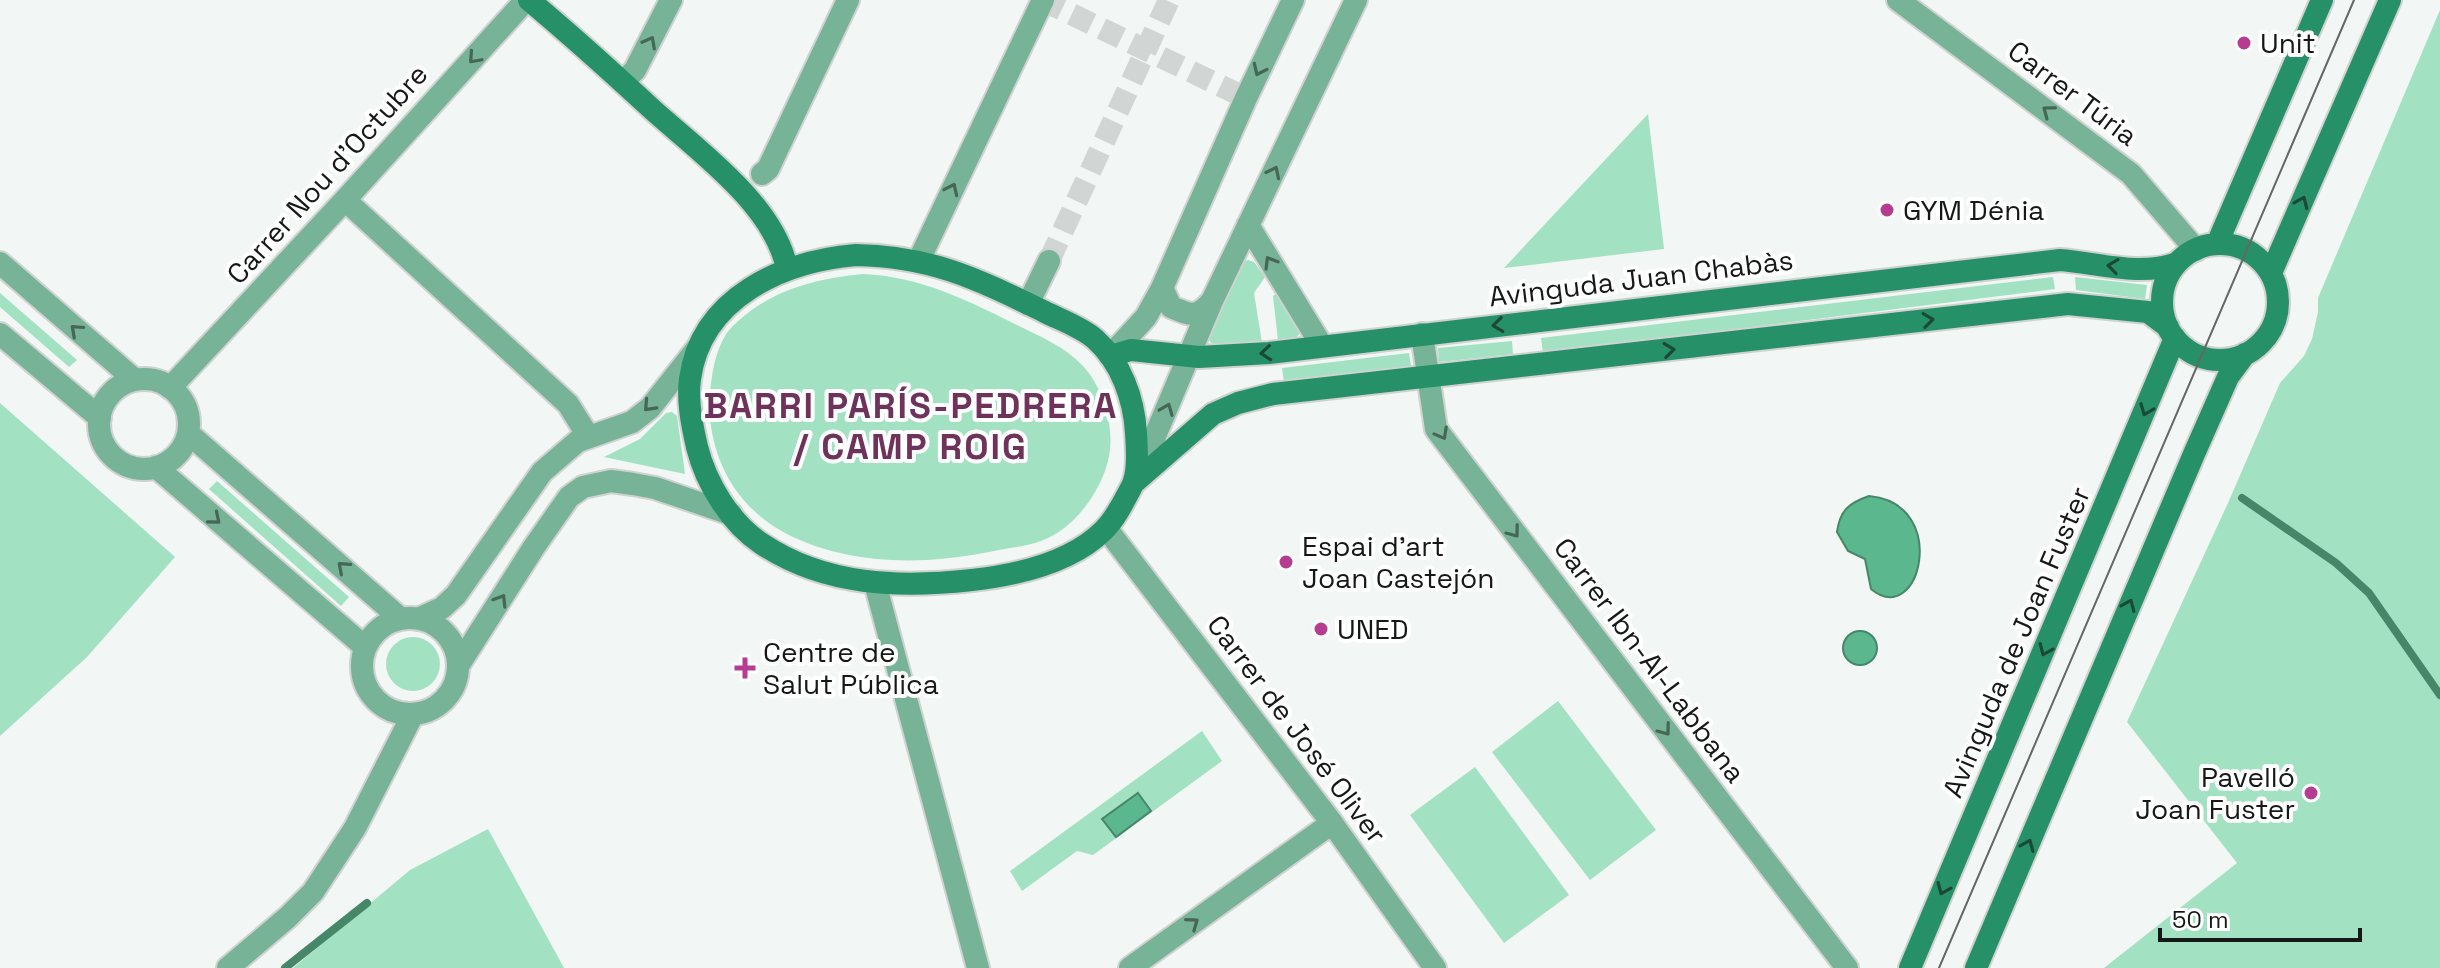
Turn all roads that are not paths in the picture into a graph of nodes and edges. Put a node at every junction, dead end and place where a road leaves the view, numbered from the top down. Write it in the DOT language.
graph roads {
  1 [pos="528,0"];
  2 [pos="671,0"];
  3 [pos="848,0"];
  4 [pos="1043,0"];
  5 [pos="1293,0"];
  6 [pos="1356,0"];
  7 [pos="1898,0"];
  8 [pos="2322,0"];
  9 [pos="2390,0"];
  10 [pos="624,81"];
  11 [pos="762,174"];
  12 [pos="345,200"];
  13 [pos="1248,225"];
  14 [pos="2206,247"];
  15 [pos="919,260"];
  16 [pos="1049,261"];
  17 [pos="0,263"];
  18 [pos="2177,263"];
  19 [pos="787,269"];
  20 [pos="2271,273"];
  21 [pos="1162,288"];
  22 [pos="1212,301"];
  23 [pos="1028,304"];
  24 [pos="2171,332"];
  25 [pos="0,334"];
  26 [pos="1422,334"];
  27 [pos="699,346"];
  28 [pos="1322,346"];
  29 [pos="2245,354"];
  30 [pos="1110,356"];
  31 [pos="1188,356"];
  32 [pos="1429,378"];
  33 [pos="135,380"];
  34 [pos="170,388"];
  35 [pos="100,418"];
  36 [pos="188,433"];
  37 [pos="588,436"];
  38 [pos="156,467"];
  39 [pos="1136,481"];
  40 [pos="731,514"];
  41 [pos="1106,528"];
  42 [pos="875,583"];
  43 [pos="409,619"];
  44 [pos="365,647"];
  45 [pos="458,666"];
  46 [pos="413,714"];
  47 [pos="1332,823"];
  48 [pos="228,968"];
  49 [pos="978,968"];
  50 [pos="1130,968"];
  51 [pos="1435,968"];
  52 [pos="1847,968"];
  53 [pos="1910,968"];
  54 [pos="1976,968"];
  1 -- 10 [label="main road"];
  1 -- 12 [label="street, Carrer Nou d’Octubre, one-way"];
  10 -- 2 [label="street, one-way"];
  3 -- 11 [label="street"];
  15 -- 4 [label="street, one-way"];
  5 -- 21 [label="street, one-way"];
  13 -- 6 [label="street, one-way"];
  14 -- 7 [label="street, Carrer Túria, one-way"];
  8 -- 14 [label="main road"];
  20 -- 9 [label="main road, one-way"];
  10 -- 19 [label="main road"];
  12 -- 34 [label="street, Carrer Nou d’Octubre"];
  12 -- 37 [label="street"];
  13 -- 22 [label="street"];
  28 -- 13 [label="street, one-way"];
  14 -- 18 [label="main road"];
  14 -- 20 [label="main road"];
  15 -- 19 [label="main road"];
  15 -- 23 [label="main road"];
  16 -- 23 [label="street"];
  33 -- 17 [label="street, one-way"];
  18 -- 24 [label="main road"];
  18 -- 26 [label="main road, Avinguda Juan Chabàs, one-way"];
  19 -- 27 [label="main road"];
  20 -- 29 [label="main road"];
  21 -- 22 [label="street"];
  21 -- 30 [label="street"];
  22 -- 31 [label="street"];
  23 -- 30 [label="main road"];
  24 -- 29 [label="main road"];
  32 -- 24 [label="main road, one-way"];
  24 -- 53 [label="main road, Avinguda de Joan Fuster, one-way"];
  25 -- 35 [label="street"];
  26 -- 28 [label="main road, Avinguda Juan Chabàs"];
  26 -- 32 [label="street, Carrer Ibn-Al-Labbana"];
  27 -- 37 [label="street, one-way"];
  27 -- 40 [label="main road"];
  28 -- 31 [label="main road, Avinguda Juan Chabàs, one-way"];
  54 -- 29 [label="main road, one-way"];
  30 -- 31 [label="main road, Avinguda Juan Chabàs"];
  30 -- 39 [label="main road"];
  39 -- 31 [label="street, one-way"];
  32 -- 39 [label="main road"];
  32 -- 52 [label="street, Carrer Ibn-Al-Labbana, one-way"];
  33 -- 34 [label="street"];
  33 -- 35 [label="street"];
  34 -- 36 [label="street"];
  35 -- 38 [label="street"];
  36 -- 38 [label="street"];
  43 -- 36 [label="street, one-way"];
  37 -- 43 [label="street"];
  38 -- 44 [label="street, one-way"];
  39 -- 41 [label="main road"];
  40 -- 42 [label="main road"];
  45 -- 40 [label="street, one-way"];
  41 -- 42 [label="main road"];
  41 -- 47 [label="street, Carrer de José Oliver"];
  42 -- 49 [label="street"];
  43 -- 44 [label="street"];
  43 -- 45 [label="street"];
  44 -- 46 [label="street"];
  45 -- 46 [label="street"];
  46 -- 48 [label="street"];
  50 -- 47 [label="street, one-way"];
  47 -- 51 [label="street, Carrer de José Oliver"];
}
